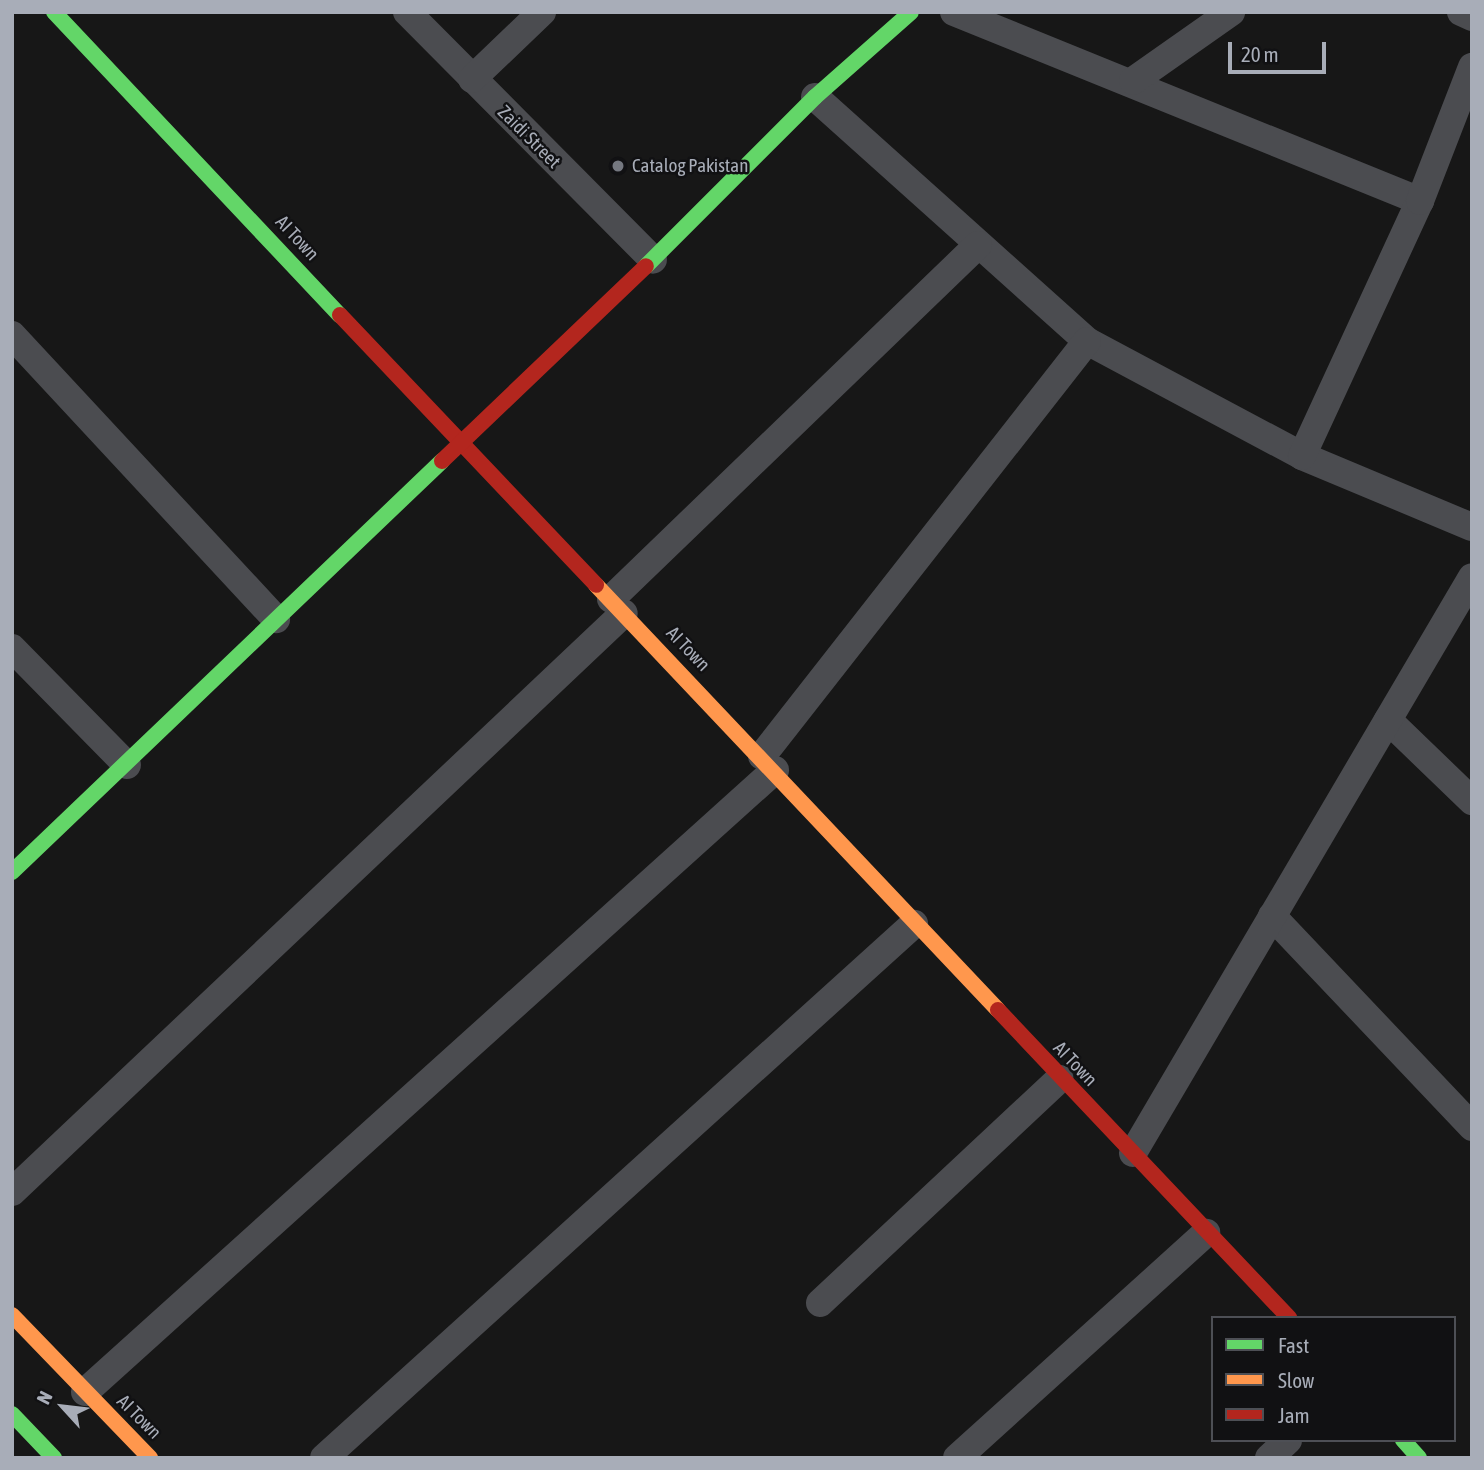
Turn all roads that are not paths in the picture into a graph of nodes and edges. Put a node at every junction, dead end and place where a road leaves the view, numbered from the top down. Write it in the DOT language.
graph roads {
  1 [pos="54,12"];
  2 [pos="407,12"];
  3 [pos="542,12"];
  4 [pos="911,12"];
  5 [pos="954,12"];
  6 [pos="1231,12"];
  7 [pos="1461,12"];
  8 [pos="1472,17"];
  9 [pos="1472,67"];
  10 [pos="472,79"];
  11 [pos="1133,81"];
  12 [pos="815,97"];
  13 [pos="1420,201"];
  14 [pos="978,245"];
  15 [pos="653,260"];
  16 [pos="12,335"];
  17 [pos="1087,341"];
  18 [pos="460,441"];
  19 [pos="1302,456"];
  20 [pos="1472,527"];
  21 [pos="1472,577"];
  22 [pos="617,606"];
  23 [pos="276,620"];
  24 [pos="12,648"];
  25 [pos="1388,720"];
  26 [pos="769,763"];
  27 [pos="127,765"];
  28 [pos="1472,801"];
  29 [pos="12,872"];
  30 [pos="1272,916"];
  31 [pos="914,924"];
  32 [pos="1059,1079"];
  33 [pos="1472,1128"];
  34 [pos="1133,1153"];
  35 [pos="12,1192"];
  36 [pos="1206,1233"];
  37 [pos="820,1303"];
  38 [pos="12,1315"];
  39 [pos="1287,1316"];
  40 [pos="85,1392"];
  41 [pos="12,1414"];
  42 [pos="1287,1442"];
  43 [pos="1406,1442"];
  44 [pos="54,1458"];
  45 [pos="150,1458"];
  46 [pos="324,1458"];
  47 [pos="957,1458"];
  48 [pos="1269,1458"];
  49 [pos="1419,1458"];
  1 -- 18 [label="street, AI Town"];
  2 -- 10 [label="street, Zaidi Street"];
  3 -- 10 [label="street"];
  4 -- 12 [label="street"];
  5 -- 11 [label="street"];
  6 -- 11 [label="street"];
  7 -- 8 [label="street"];
  9 -- 13 [label="street"];
  10 -- 15 [label="street, Zaidi Street"];
  11 -- 13 [label="street"];
  12 -- 14 [label="street"];
  12 -- 15 [label="street"];
  13 -- 19 [label="street"];
  14 -- 17 [label="street"];
  14 -- 22 [label="street"];
  15 -- 18 [label="street"];
  16 -- 23 [label="street"];
  17 -- 19 [label="street"];
  17 -- 26 [label="street"];
  18 -- 22 [label="street, AI Town"];
  18 -- 23 [label="street"];
  19 -- 20 [label="street"];
  21 -- 25 [label="street"];
  22 -- 26 [label="street, AI Town"];
  22 -- 35 [label="street"];
  23 -- 27 [label="street"];
  24 -- 27 [label="street"];
  25 -- 28 [label="street"];
  25 -- 30 [label="street"];
  26 -- 31 [label="street, AI Town"];
  26 -- 40 [label="street"];
  27 -- 29 [label="street"];
  30 -- 33 [label="street"];
  30 -- 34 [label="street"];
  31 -- 32 [label="street, AI Town"];
  31 -- 46 [label="street"];
  32 -- 34 [label="street, AI Town"];
  32 -- 37 [label="street"];
  34 -- 36 [label="street, AI Town"];
  36 -- 39 [label="street, AI Town"];
  36 -- 47 [label="street"];
  38 -- 40 [label="street, AI Town"];
  40 -- 45 [label="street, AI Town"];
  41 -- 44 [label="street"];
  42 -- 48 [label="street"];
  43 -- 49 [label="street"];
}
